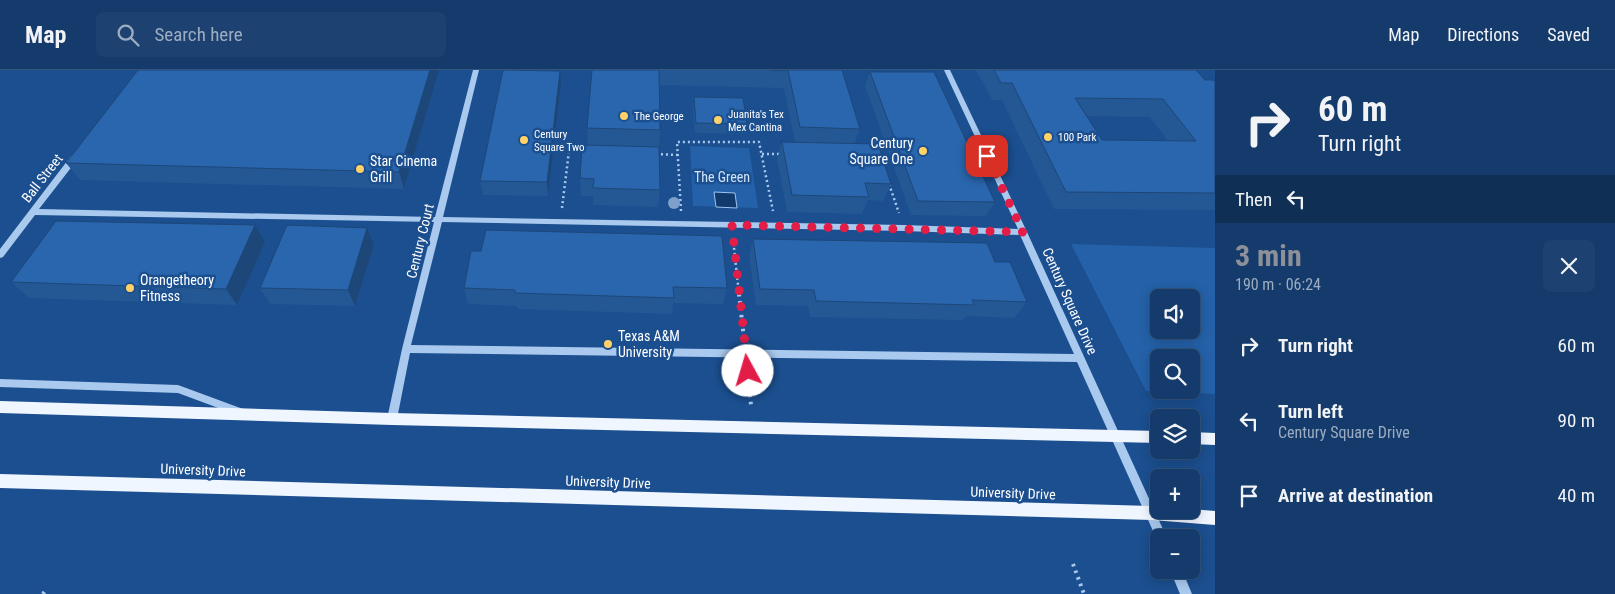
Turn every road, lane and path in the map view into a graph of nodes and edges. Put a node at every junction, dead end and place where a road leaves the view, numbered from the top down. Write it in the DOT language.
graph roads {
  1 [pos="476,70"];
  2 [pos="946,70"];
  3 [pos="80,150"];
  4 [pos="589,152"];
  5 [pos="648,154"];
  6 [pos="762,154"];
  7 [pos="781,154"];
  8 [pos="678,155"];
  9 [pos="888,182"];
  10 [pos="32,212"];
  11 [pos="438,220"];
  12 [pos="560,222"];
  13 [pos="682,224"];
  14 [pos="732,225"];
  15 [pos="776,226"];
  16 [pos="904,228"];
  17 [pos="1023,232"];
  18 [pos="0,255"];
  19 [pos="406,350"];
  20 [pos="746,354"];
  21 [pos="1080,358"];
  22 [pos="0,383"];
  23 [pos="752,405"];
  24 [pos="0,407"];
  25 [pos="250,415"];
  26 [pos="392,419"];
  27 [pos="1115,436"];
  28 [pos="1150,437"];
  29 [pos="1200,438"];
  30 [pos="1215,439"];
  31 [pos="0,481"];
  32 [pos="1150,509"];
  33 [pos="1150,513"];
  34 [pos="1200,517"];
  35 [pos="1215,518"];
  36 [pos="1073,564"];
  37 [pos="1180,579"];
  38 [pos="46,589"];
  39 [pos="43,594"];
  40 [pos="1084,594"];
  41 [pos="1186,594"];
  1 -- 11 [label="street, Century Court"];
  2 -- 17 [label="street, Century Square Drive"];
  3 -- 10 [label="lane, Ball Street"];
  4 -- 12 [label="path"];
  5 -- 8 [label="path"];
  6 -- 7 [label="path"];
  6 -- 8 [label="path"];
  6 -- 15 [label="path"];
  8 -- 13 [label="path"];
  9 -- 16 [label="path"];
  10 -- 11 [label="street"];
  10 -- 18 [label="lane, Ball Street"];
  11 -- 12 [label="street"];
  11 -- 19 [label="street, Century Court"];
  12 -- 13 [label="street"];
  13 -- 14 [label="street"];
  14 -- 15 [label="street"];
  14 -- 20 [label="path"];
  15 -- 16 [label="street"];
  16 -- 17 [label="street"];
  17 -- 21 [label="street, Century Square Drive"];
  19 -- 20 [label="street"];
  19 -- 26 [label="street, Century Court"];
  20 -- 21 [label="street"];
  20 -- 23 [label="path"];
  21 -- 27 [label="street, Century Square Drive"];
  22 -- 25 [label="street"];
  24 -- 25 [label="main road"];
  25 -- 26 [label="main road"];
  26 -- 27 [label="main road"];
  27 -- 28 [label="main road"];
  27 -- 32 [label="street, Century Square Drive"];
  29 -- 30 [label="main road"];
  31 -- 33 [label="main road, University Drive"];
  34 -- 35 [label="main road, University Drive"];
  36 -- 40 [label="path"];
  37 -- 41 [label="street"];
  38 -- 39 [label="path"];
}
